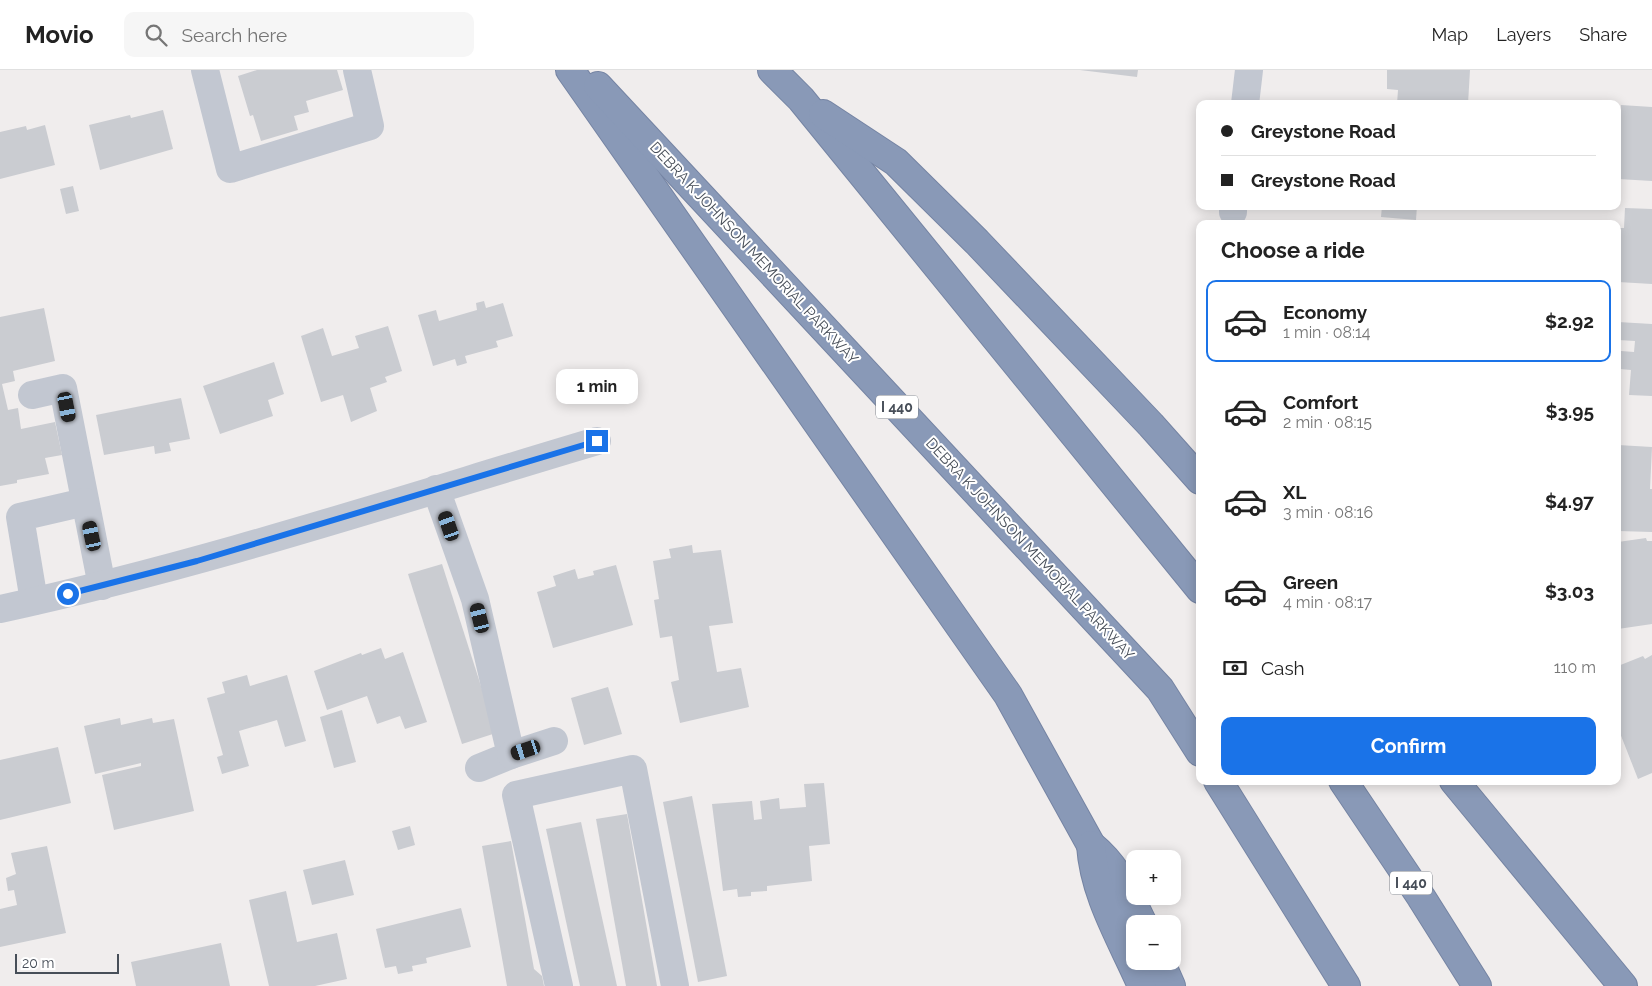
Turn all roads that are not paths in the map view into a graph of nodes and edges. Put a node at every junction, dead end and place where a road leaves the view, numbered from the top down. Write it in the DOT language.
graph roads {
  1 [pos="205,70"];
  2 [pos="358,70"];
  3 [pos="570,70"];
  4 [pos="583,70"];
  5 [pos="772,70"];
  6 [pos="1249,70"];
  7 [pos="801,99"];
  8 [pos="1245,100"];
  9 [pos="32,395"];
  10 [pos="597,441"];
  11 [pos="1196,475"];
  12 [pos="436,489"];
  13 [pos="85,502"];
  14 [pos="1196,584"];
  15 [pos="102,586"];
  16 [pos="34,601"];
  17 [pos="0,609"];
  18 [pos="554,741"];
  19 [pos="1196,746"];
  20 [pos="511,755"];
  21 [pos="479,768"];
  22 [pos="1220,785"];
  23 [pos="1346,785"];
  24 [pos="1457,785"];
  25 [pos="1091,845"];
  26 [pos="1138,915"];
  27 [pos="1164,970"];
  28 [pos="559,986"];
  29 [pos="675,986"];
  30 [pos="1142,986"];
  31 [pos="1171,986"];
  32 [pos="1346,986"];
  33 [pos="1476,986"];
  34 [pos="1623,986"];
  1 -- 2 [label="street"];
  3 -- 25 [label="highway"];
  4 -- 19 [label="highway, DEBRA K JOHNSON MEMORIAL PARKWAY / I 440"];
  5 -- 7 [label="highway"];
  6 -- 8 [label="street"];
  7 -- 11 [label="highway"];
  7 -- 14 [label="highway"];
  9 -- 13 [label="street"];
  10 -- 12 [label="street"];
  12 -- 15 [label="street"];
  12 -- 20 [label="street"];
  13 -- 15 [label="street"];
  13 -- 16 [label="street"];
  15 -- 16 [label="street"];
  16 -- 17 [label="street"];
  18 -- 20 [label="street"];
  20 -- 21 [label="street"];
  22 -- 32 [label="highway"];
  23 -- 33 [label="highway, I 440"];
  24 -- 34 [label="highway"];
  25 -- 26 [label="highway"];
  25 -- 30 [label="highway"];
  27 -- 31 [label="highway"];
  28 -- 29 [label="street"];
}
